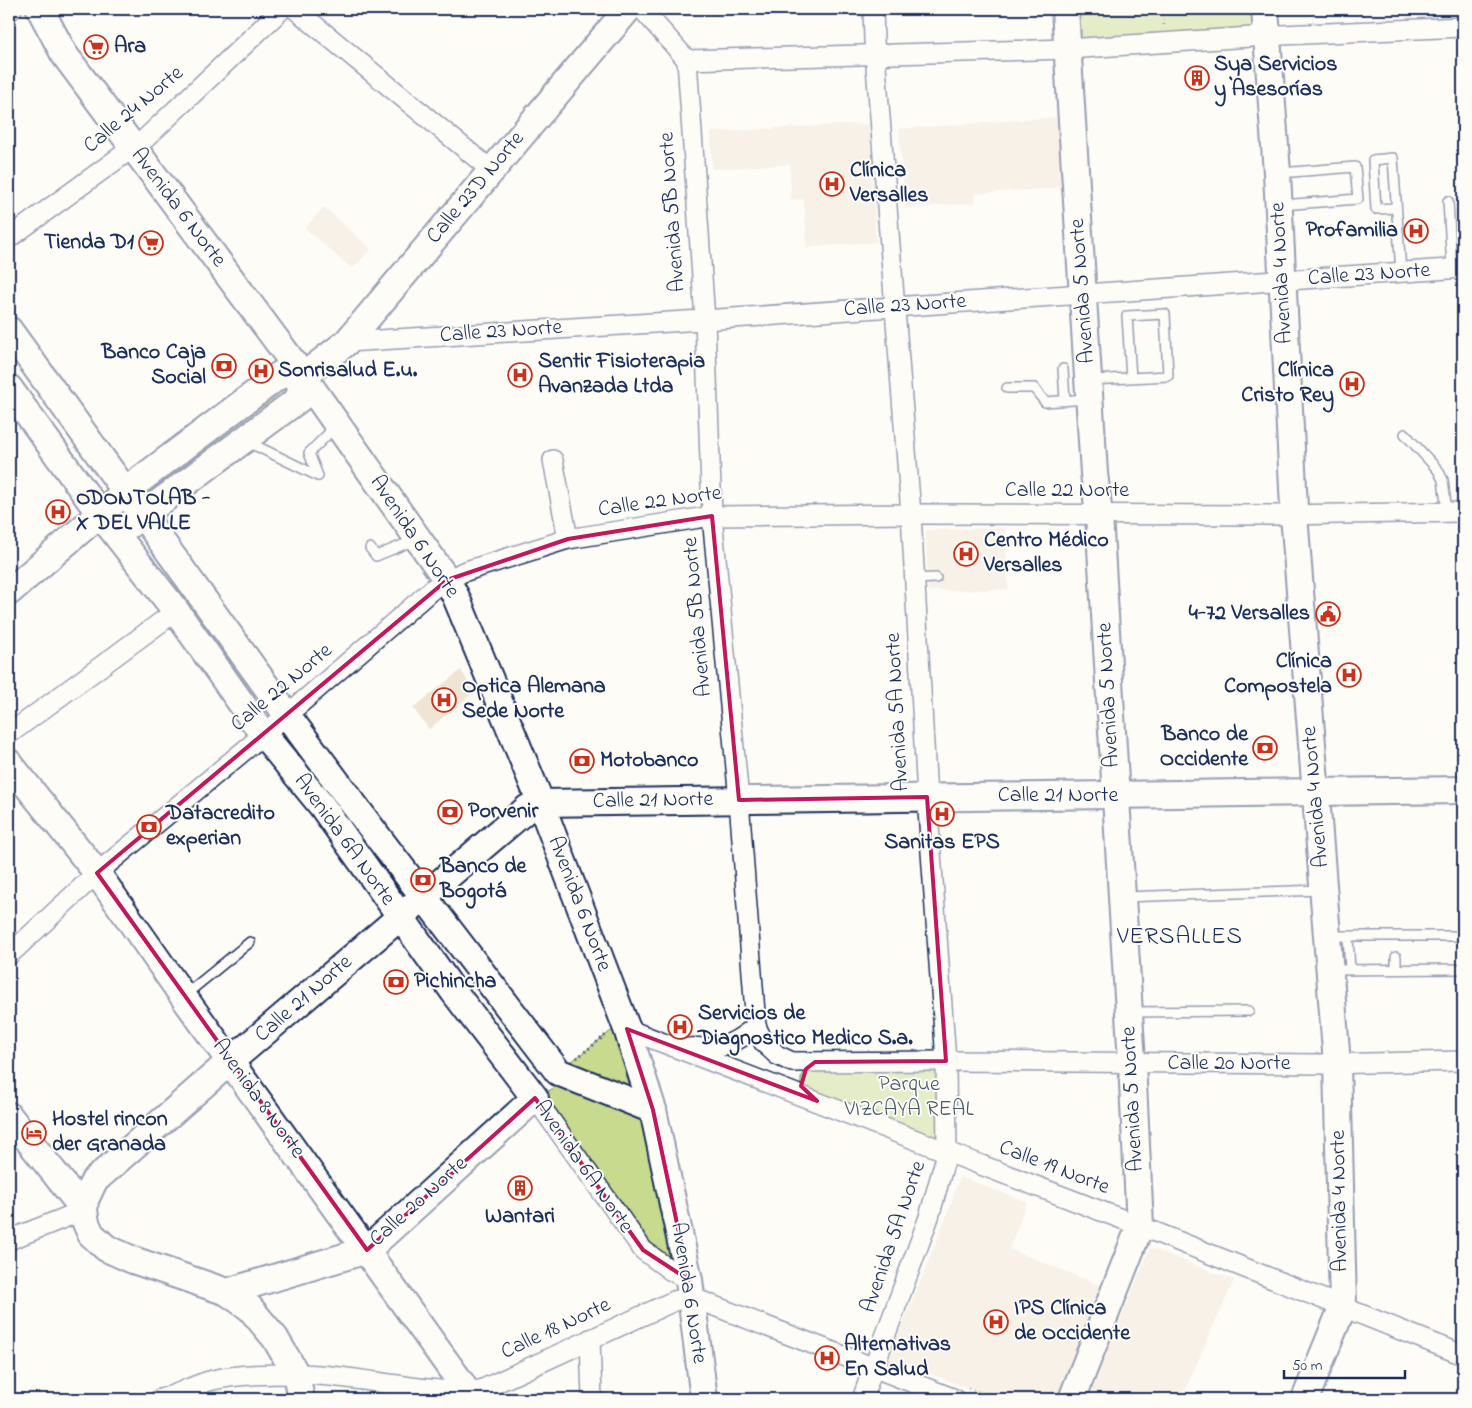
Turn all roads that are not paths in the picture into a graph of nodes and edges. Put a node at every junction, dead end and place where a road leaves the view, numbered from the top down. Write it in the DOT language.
graph roads {
  1 [pos="40,9"];
  2 [pos="282,9"];
  3 [pos="295,9"];
  4 [pos="628,9"];
  5 [pos="642,9"];
  6 [pos="873,9"];
  7 [pos="1065,9"];
  8 [pos="1265,9"];
  9 [pos="1463,27"];
  10 [pos="1267,36"];
  11 [pos="1067,49"];
  12 [pos="875,54"];
  13 [pos="686,60"];
  14 [pos="133,147"];
  15 [pos="491,170"];
  16 [pos="1277,173"];
  17 [pos="1448,201"];
  18 [pos="1279,206"];
  19 [pos="1396,208"];
  20 [pos="9,238"];
  21 [pos="1457,269"];
  22 [pos="1401,272"];
  23 [pos="1283,280"];
  24 [pos="1083,294"];
  25 [pos="894,307"];
  26 [pos="704,320"];
  27 [pos="9,330"];
  28 [pos="347,342"];
  29 [pos="312,369"];
  30 [pos="1063,369"];
  31 [pos="1131,378"];
  32 [pos="9,388"];
  33 [pos="1008,388"];
  34 [pos="1081,393"];
  35 [pos="338,424"];
  36 [pos="1405,434"];
  37 [pos="244,440"];
  38 [pos="553,460"];
  39 [pos="126,492"];
  40 [pos="1455,512"];
  41 [pos="100,514"];
  42 [pos="911,514"];
  43 [pos="142,515"];
  44 [pos="1099,515"];
  45 [pos="1295,515"];
  46 [pos="712,516"];
  47 [pos="117,535"];
  48 [pos="417,539"];
  49 [pos="568,539"];
  50 [pos="370,548"];
  51 [pos="936,578"];
  52 [pos="914,579"];
  53 [pos="447,580"];
  54 [pos="9,592"];
  55 [pos="176,611"];
  56 [pos="287,715"];
  57 [pos="9,734"];
  58 [pos="263,734"];
  59 [pos="9,763"];
  60 [pos="9,787"];
  61 [pos="1463,790"];
  62 [pos="1315,793"];
  63 [pos="1115,796"];
  64 [pos="926,797"];
  65 [pos="739,800"];
  66 [pos="39,802"];
  67 [pos="541,803"];
  68 [pos="97,873"];
  69 [pos="1323,890"];
  70 [pos="424,896"];
  71 [pos="1121,897"];
  72 [pos="400,916"];
  73 [pos="1337,936"];
  74 [pos="1463,936"];
  75 [pos="250,942"];
  76 [pos="9,955"];
  77 [pos="1396,957"];
  78 [pos="1463,969"];
  79 [pos="1340,970"];
  80 [pos="1396,970"];
  81 [pos="183,996"];
  82 [pos="1249,1011"];
  83 [pos="1129,1012"];
  84 [pos="625,1025"];
  85 [pos="756,1026"];
  86 [pos="680,1049"];
  87 [pos="946,1061"];
  88 [pos="1463,1061"];
  89 [pos="231,1062"];
  90 [pos="792,1062"];
  91 [pos="815,1062"];
  92 [pos="1132,1063"];
  93 [pos="1337,1064"];
  94 [pos="535,1098"];
  95 [pos="818,1101"];
  96 [pos="653,1110"];
  97 [pos="9,1116"];
  98 [pos="947,1153"];
  99 [pos="84,1210"];
  100 [pos="1140,1226"];
  101 [pos="9,1240"];
  102 [pos="367,1250"];
  103 [pos="690,1289"];
  104 [pos="228,1292"];
  105 [pos="1343,1306"];
  106 [pos="590,1339"];
  107 [pos="1463,1355"];
  108 [pos="874,1367"];
  109 [pos="296,1374"];
  110 [pos="960,1393"];
  111 [pos="468,1395"];
  112 [pos="160,1399"];
  113 [pos="301,1399"];
  114 [pos="592,1399"];
  115 [pos="704,1399"];
  116 [pos="862,1399"];
  117 [pos="1072,1399"];
  118 [pos="1305,1399"];
  1 -- 14 [label="street, Avenida 6 Norte"];
  2 -- 14 [label="street, Calle 24 Norte"];
  3 -- 15 [label="street"];
  4 -- 15 [label="street, Calle 23D Norte"];
  5 -- 13 [label="street"];
  6 -- 12 [label="street, Avenida 5A Norte"];
  7 -- 11 [label="street, Avenida 5 Norte"];
  8 -- 10 [label="street, Avenida 4 Norte"];
  9 -- 10 [label="street"];
  10 -- 11 [label="street"];
  10 -- 16 [label="street, Avenida 4 Norte"];
  11 -- 12 [label="street"];
  11 -- 24 [label="street, Avenida 5 Norte"];
  12 -- 13 [label="street"];
  12 -- 25 [label="street, Avenida 5A Norte"];
  13 -- 26 [label="street, Avenida 5B Norte"];
  14 -- 20 [label="street, Calle 24 Norte"];
  14 -- 29 [label="street, Avenida 6 Norte"];
  15 -- 28 [label="street, Calle 23D Norte"];
  16 -- 18 [label="street, Avenida 4 Norte"];
  16 -- 18 [label="lane"];
  17 -- 21 [label="lane"];
  18 -- 23 [label="street, Avenida 4 Norte"];
  19 -- 19 [label="lane"];
  19 -- 22 [label="lane"];
  21 -- 22 [label="street, Calle 23 Norte"];
  22 -- 23 [label="street, Calle 23 Norte"];
  23 -- 24 [label="street, Calle 23 Norte"];
  23 -- 45 [label="street, Avenida 4 Norte"];
  24 -- 25 [label="street, Calle 23 Norte"];
  24 -- 34 [label="street, Avenida 5 Norte"];
  25 -- 26 [label="street, Calle 23 Norte"];
  25 -- 42 [label="street, Avenida 5A Norte"];
  26 -- 28 [label="street, Calle 23 Norte"];
  26 -- 46 [label="street, Avenida 5B Norte"];
  27 -- 39 [label="street, Avenida 6A Norte"];
  28 -- 29 [label="street, Calle 23D Norte"];
  29 -- 35 [label="street, Avenida 6 Norte"];
  29 -- 37 [label="street"];
  29 -- 39 [label="street"];
  30 -- 34 [label="lane"];
  31 -- 31 [label="lane"];
  31 -- 34 [label="lane"];
  32 -- 41 [label="street, Avenida 6A Norte"];
  33 -- 34 [label="lane"];
  34 -- 44 [label="street, Avenida 5 Norte"];
  35 -- 37 [label="lane"];
  35 -- 48 [label="street, Avenida 6 Norte"];
  36 -- 40 [label="lane"];
  37 -- 43 [label="street"];
  38 -- 49 [label="street"];
  39 -- 41 [label="street"];
  39 -- 43 [label="street, Avenida 6A Norte"];
  40 -- 45 [label="street, Calle 22 Norte"];
  41 -- 47 [label="street, Avenida 6A Norte"];
  41 -- 54 [label="street"];
  42 -- 44 [label="street, Calle 22 Norte"];
  42 -- 46 [label="street, Calle 22 Norte"];
  42 -- 52 [label="street, Avenida 5A Norte"];
  43 -- 47 [label="street"];
  43 -- 56 [label="street, Avenida 6A Norte"];
  44 -- 45 [label="street, Calle 22 Norte"];
  44 -- 63 [label="street, Avenida 5 Norte"];
  45 -- 62 [label="street, Avenida 4 Norte"];
  46 -- 49 [label="street, Calle 22 Norte"];
  46 -- 65 [label="street, Avenida 5B Norte"];
  47 -- 55 [label="street, Avenida 6A Norte"];
  48 -- 50 [label="lane"];
  48 -- 53 [label="street, Avenida 6 Norte"];
  49 -- 53 [label="street, Calle 22 Norte"];
  51 -- 52 [label="lane"];
  52 -- 64 [label="street, Avenida 5A Norte"];
  53 -- 56 [label="street, Calle 22 Norte"];
  53 -- 67 [label="street, Avenida 6 Norte"];
  55 -- 57 [label="street"];
  55 -- 58 [label="street, Avenida 6A Norte"];
  56 -- 58 [label="street, Calle 22 Norte"];
  56 -- 70 [label="street, Avenida 6A Norte"];
  58 -- 68 [label="street, Calle 22 Norte"];
  58 -- 72 [label="street, Avenida 6A Norte"];
  59 -- 66 [label="street, Avenida 8 Norte"];
  60 -- 66 [label="street, Avenida 8 Norte"];
  61 -- 62 [label="street, Calle 21 Norte"];
  62 -- 63 [label="street, Calle 21 Norte"];
  62 -- 69 [label="street, Avenida 4 Norte"];
  63 -- 64 [label="street, Calle 21 Norte"];
  63 -- 71 [label="street, Avenida 5 Norte"];
  64 -- 65 [label="street, Calle 21 Norte"];
  64 -- 87 [label="street, Avenida 5A Norte"];
  65 -- 67 [label="street, Calle 21 Norte"];
  65 -- 85 [label="street, Avenida 5B Norte"];
  66 -- 68 [label="street, Avenida 8 Norte"];
  67 -- 70 [label="street, Calle 21 Norte"];
  67 -- 84 [label="street, Avenida 6 Norte"];
  68 -- 76 [label="street, Calle 22 Norte"];
  68 -- 81 [label="street, Avenida 8 Norte"];
  69 -- 71 [label="lane"];
  69 -- 73 [label="street, Avenida 4 Norte"];
  70 -- 72 [label="street, Calle 21 Norte"];
  70 -- 96 [label="street, Avenida 6A Norte"];
  71 -- 83 [label="street, Avenida 5 Norte"];
  72 -- 89 [label="street, Calle 21 Norte"];
  72 -- 94 [label="street, Avenida 6A Norte"];
  73 -- 74 [label="lane"];
  73 -- 79 [label="street, Avenida 4 Norte"];
  75 -- 81 [label="lane"];
  77 -- 80 [label="lane"];
  78 -- 80 [label="lane"];
  79 -- 80 [label="lane"];
  79 -- 93 [label="street, Avenida 4 Norte"];
  81 -- 89 [label="street, Avenida 8 Norte"];
  82 -- 83 [label="lane"];
  83 -- 92 [label="street, Avenida 5 Norte"];
  84 -- 86 [label="street, Calle 19 Norte"];
  84 -- 96 [label="street, Avenida 6 Norte"];
  85 -- 86 [label="street"];
  85 -- 90 [label="street, Avenida 5B Norte"];
  86 -- 95 [label="street, Calle 19 Norte"];
  87 -- 91 [label="street, Calle 20 Norte"];
  87 -- 92 [label="street, Calle 20 Norte"];
  87 -- 98 [label="street, Avenida 5A Norte"];
  88 -- 93 [label="street, Calle 20 Norte"];
  89 -- 99 [label="street, Calle 21 Norte"];
  89 -- 102 [label="street, Avenida 8 Norte"];
  90 -- 91 [label="street, Calle 20 Norte"];
  91 -- 95 [label="street"];
  92 -- 93 [label="street, Calle 20 Norte"];
  92 -- 100 [label="street, Avenida 5 Norte"];
  93 -- 105 [label="street, Avenida 4 Norte"];
  94 -- 102 [label="street, Calle 20 Norte"];
  94 -- 103 [label="street, Avenida 6A Norte"];
  95 -- 98 [label="street, Calle 19 Norte"];
  96 -- 103 [label="street, Avenida 6 Norte"];
  97 -- 99 [label="street"];
  98 -- 100 [label="street, Calle 19 Norte"];
  98 -- 108 [label="street, Avenida 5A Norte"];
  99 -- 101 [label="street"];
  99 -- 104 [label="street"];
  100 -- 105 [label="street, Calle 19 Norte"];
  100 -- 117 [label="street, Avenida 5 Norte"];
  102 -- 104 [label="street, Calle 20 Norte"];
  102 -- 111 [label="street, Avenida 8 Norte"];
  103 -- 106 [label="street, Calle 18 Norte"];
  103 -- 108 [label="street"];
  103 -- 115 [label="street, Avenida 6 Norte"];
  104 -- 109 [label="street"];
  105 -- 107 [label="street, Calle 19 Norte"];
  105 -- 118 [label="street, Avenida 4 Norte"];
  106 -- 111 [label="street, Calle 18 Norte"];
  106 -- 114 [label="street"];
  108 -- 110 [label="street"];
  108 -- 116 [label="street, Avenida 5A Norte"];
  109 -- 111 [label="street, Calle 18 Norte"];
  109 -- 112 [label="street, Calle 18 Norte"];
  109 -- 113 [label="street"];
}
